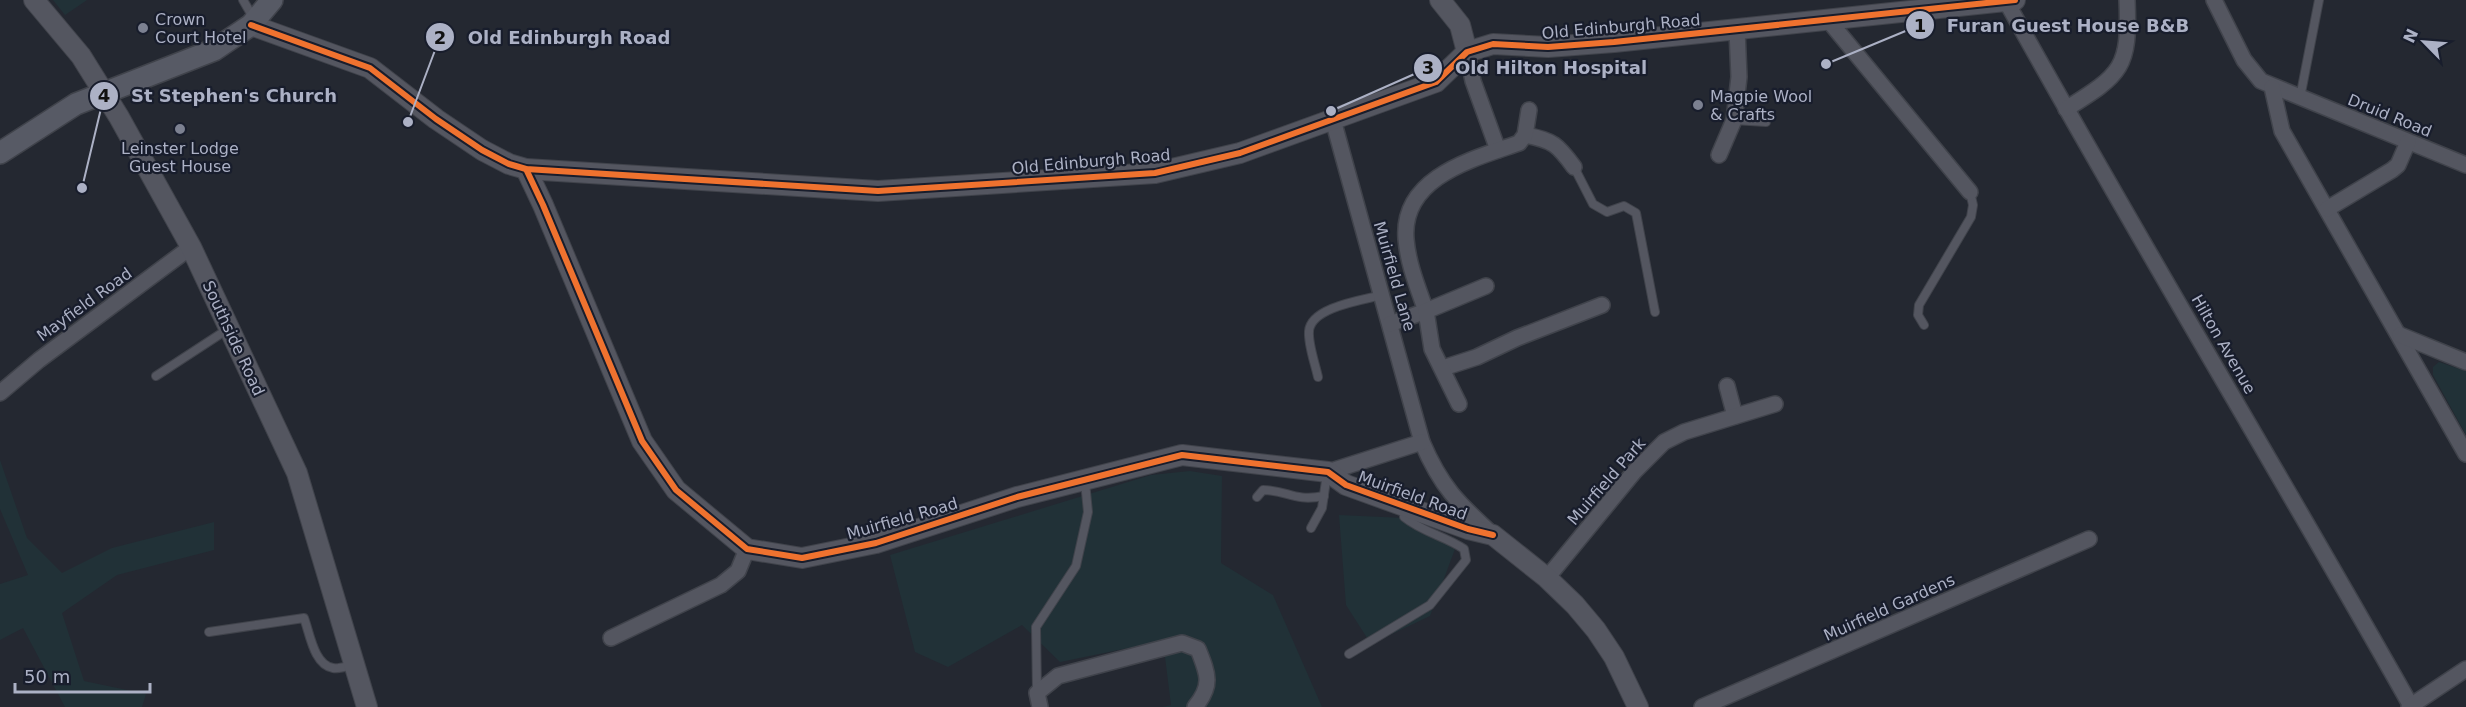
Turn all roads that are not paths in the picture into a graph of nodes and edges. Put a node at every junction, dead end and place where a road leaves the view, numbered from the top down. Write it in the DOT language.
graph roads {
  1 [pos="34,0"];
  2 [pos="243,0"];
  3 [pos="272,0"];
  4 [pos="1440,0"];
  5 [pos="2015,0"];
  6 [pos="2127,0"];
  7 [pos="2214,0"];
  8 [pos="2319,0"];
  9 [pos="2006,1"];
  10 [pos="1829,21"];
  11 [pos="253,22"];
  12 [pos="1737,30"];
  13 [pos="1467,52"];
  14 [pos="2272,87"];
  15 [pos="104,91"];
  16 [pos="2300,98"];
  17 [pos="2066,109"];
  18 [pos="1529,110"];
  19 [pos="1333,120"];
  20 [pos="1734,120"];
  21 [pos="1766,123"];
  22 [pos="1525,135"];
  23 [pos="2408,142"];
  24 [pos="1498,150"];
  25 [pos="0,153"];
  26 [pos="1719,155"];
  27 [pos="2466,165"];
  28 [pos="1574,167"];
  29 [pos="526,170"];
  30 [pos="1970,192"];
  31 [pos="2327,209"];
  32 [pos="191,247"];
  33 [pos="1486,286"];
  34 [pos="1382,295"];
  35 [pos="1602,305"];
  36 [pos="1426,311"];
  37 [pos="1655,312"];
  38 [pos="1390,324"];
  39 [pos="1924,325"];
  40 [pos="229,328"];
  41 [pos="2400,335"];
  42 [pos="2466,362"];
  43 [pos="1443,368"];
  44 [pos="156,376"];
  45 [pos="1318,377"];
  46 [pos="1727,386"];
  47 [pos="0,393"];
  48 [pos="1459,404"];
  49 [pos="1775,404"];
  50 [pos="1735,416"];
  51 [pos="1422,442"];
  52 [pos="2466,454"];
  53 [pos="1328,472"];
  54 [pos="1085,480"];
  55 [pos="1324,496"];
  56 [pos="1257,497"];
  57 [pos="1406,507"];
  58 [pos="1311,528"];
  59 [pos="1493,535"];
  60 [pos="2089,539"];
  61 [pos="747,549"];
  62 [pos="1547,578"];
  63 [pos="209,632"];
  64 [pos="611,638"];
  65 [pos="1349,654"];
  66 [pos="355,665"];
  67 [pos="2466,669"];
  68 [pos="1039,700"];
  69 [pos="367,707"];
  70 [pos="1195,707"];
  71 [pos="1638,707"];
  72 [pos="1702,707"];
  73 [pos="2410,707"];
  1 -- 15 [label="street, Southside Road"];
  2 -- 11 [label="lane"];
  3 -- 11 [label="main road"];
  4 -- 13 [label="street"];
  5 -- 9 [label="street, Old Edinburgh Road"];
  6 -- 17 [label="street"];
  7 -- 14 [label="street, Druid Road"];
  8 -- 16 [label="lane"];
  9 -- 10 [label="street, Old Edinburgh Road"];
  9 -- 17 [label="street, Hilton Avenue"];
  10 -- 12 [label="street, Old Edinburgh Road"];
  10 -- 30 [label="street"];
  11 -- 15 [label="main road"];
  11 -- 29 [label="street, Old Edinburgh Road"];
  12 -- 13 [label="street, Old Edinburgh Road"];
  12 -- 20 [label="street"];
  13 -- 19 [label="street, Old Edinburgh Road"];
  13 -- 24 [label="street"];
  14 -- 16 [label="street, Druid Road"];
  14 -- 31 [label="street"];
  15 -- 25 [label="main road"];
  15 -- 32 [label="street, Southside Road"];
  16 -- 23 [label="street, Druid Road"];
  17 -- 73 [label="street, Hilton Avenue"];
  18 -- 22 [label="street"];
  19 -- 29 [label="street, Old Edinburgh Road"];
  19 -- 34 [label="street, Muirfield Lane"];
  20 -- 21 [label="lane"];
  20 -- 26 [label="street"];
  22 -- 24 [label="street"];
  22 -- 28 [label="street"];
  23 -- 27 [label="street, Druid Road"];
  23 -- 31 [label="street"];
  24 -- 36 [label="street"];
  28 -- 37 [label="lane"];
  29 -- 61 [label="street"];
  30 -- 39 [label="lane"];
  31 -- 41 [label="street"];
  32 -- 40 [label="street, Southside Road"];
  32 -- 47 [label="street, Mayfield Road"];
  33 -- 36 [label="street"];
  34 -- 38 [label="street, Muirfield Lane"];
  34 -- 45 [label="lane"];
  35 -- 43 [label="street"];
  36 -- 38 [label="street"];
  36 -- 43 [label="street"];
  38 -- 51 [label="street, Muirfield Lane"];
  40 -- 44 [label="lane"];
  40 -- 66 [label="street, Southside Road"];
  41 -- 42 [label="street"];
  41 -- 52 [label="street"];
  43 -- 48 [label="street"];
  46 -- 50 [label="street"];
  49 -- 50 [label="street, Muirfield Park"];
  50 -- 62 [label="street, Muirfield Park"];
  51 -- 53 [label="street"];
  51 -- 59 [label="street, Muirfield Lane"];
  53 -- 54 [label="street, Muirfield Road"];
  53 -- 55 [label="lane"];
  53 -- 57 [label="street, Muirfield Road"];
  54 -- 61 [label="street, Muirfield Road"];
  54 -- 68 [label="lane"];
  55 -- 56 [label="lane"];
  55 -- 58 [label="lane"];
  57 -- 59 [label="street, Muirfield Road"];
  57 -- 65 [label="lane"];
  59 -- 62 [label="street, Muirfield Road"];
  60 -- 72 [label="street, Muirfield Gardens"];
  61 -- 64 [label="street"];
  62 -- 71 [label="street, Muirfield Road"];
  63 -- 66 [label="lane"];
  66 -- 69 [label="street, Southside Road"];
  67 -- 73 [label="street"];
  68 -- 70 [label="street"];
}
